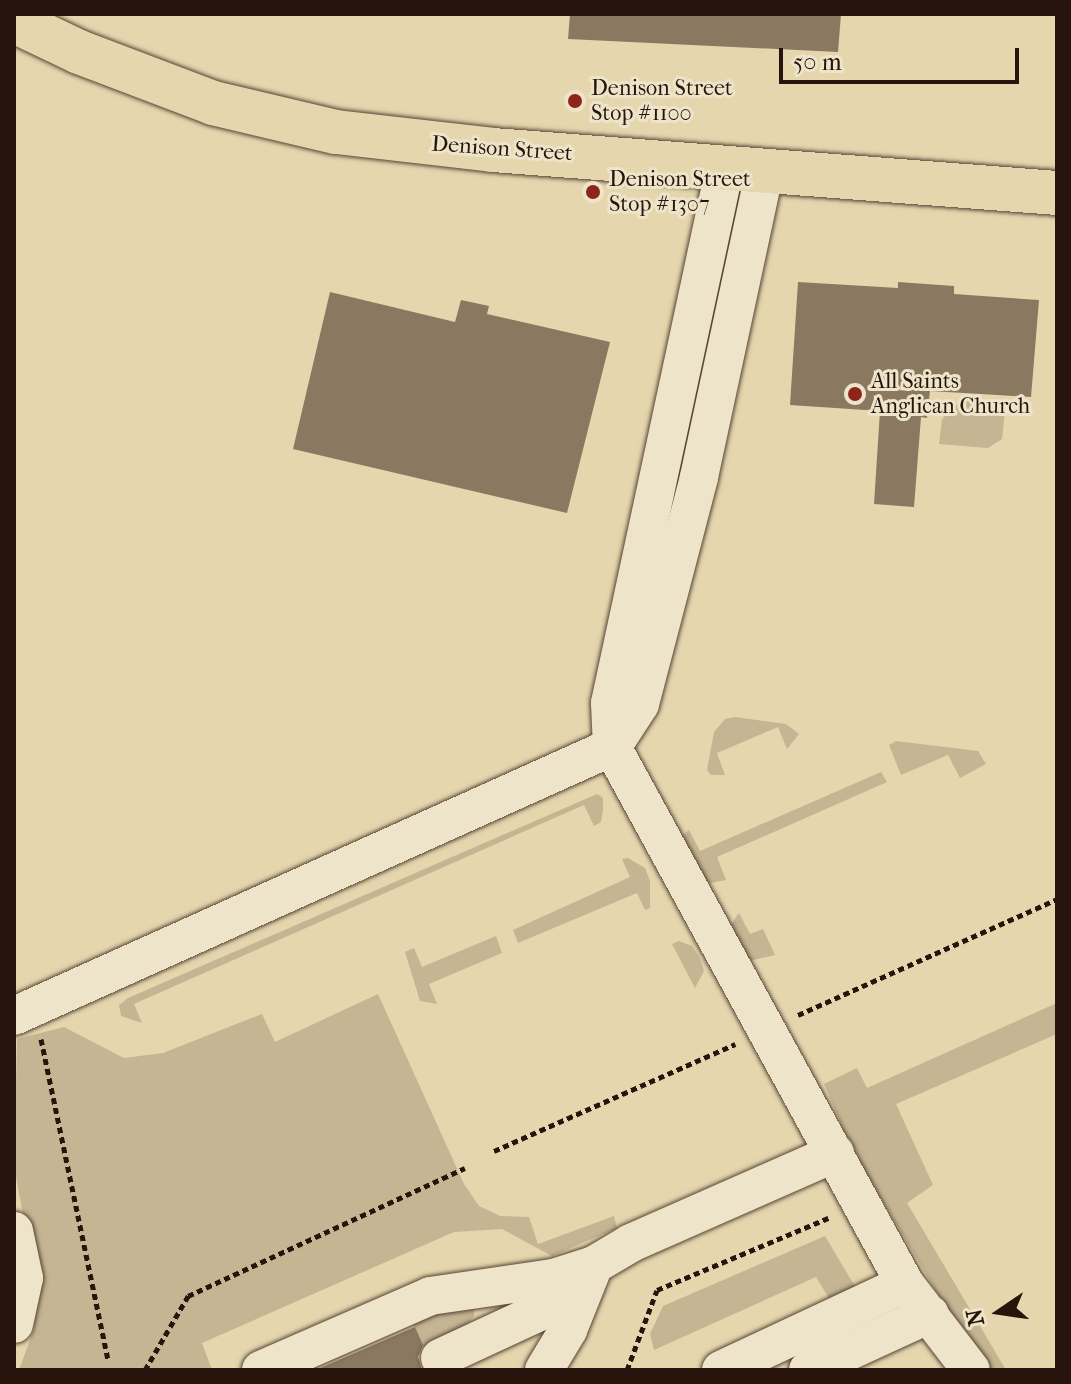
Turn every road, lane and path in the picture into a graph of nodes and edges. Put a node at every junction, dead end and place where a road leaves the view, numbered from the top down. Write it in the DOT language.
graph roads {
  1 [pos="14,21"];
  2 [pos="745,168"];
  3 [pos="1057,193"];
  4 [pos="686,354"];
  5 [pos="725,365"];
  6 [pos="612,747"];
  7 [pos="1057,899"];
  8 [pos="24,1012"];
  9 [pos="789,1019"];
  10 [pos="748,1039"];
  11 [pos="494,1151"];
  12 [pos="835,1153"];
  13 [pos="465,1168"];
  14 [pos="828,1218"];
  15 [pos="14,1231"];
  16 [pos="587,1279"];
  17 [pos="905,1284"];
  18 [pos="930,1314"];
  19 [pos="14,1324"];
  20 [pos="440,1358"];
  21 [pos="108,1360"];
  22 [pos="145,1370"];
  23 [pos="261,1370"];
  24 [pos="544,1370"];
  25 [pos="627,1370"];
  26 [pos="721,1370"];
  27 [pos="808,1370"];
  28 [pos="971,1370"];
  1 -- 2 [label="main road, Denison Street"];
  2 -- 3 [label="main road, Denison Street"];
  2 -- 4 [label="lane"];
  2 -- 5 [label="lane"];
  4 -- 5 [label="lane"];
  4 -- 6 [label="lane"];
  5 -- 6 [label="lane"];
  6 -- 8 [label="lane"];
  6 -- 12 [label="lane"];
  7 -- 9 [label="path"];
  8 -- 21 [label="path"];
  10 -- 11 [label="path"];
  12 -- 16 [label="lane"];
  12 -- 17 [label="lane"];
  13 -- 22 [label="path"];
  14 -- 25 [label="path"];
  15 -- 19 [label="lane"];
  16 -- 20 [label="lane"];
  16 -- 23 [label="lane"];
  16 -- 24 [label="lane"];
  17 -- 18 [label="lane"];
  17 -- 26 [label="lane"];
  18 -- 27 [label="lane"];
  18 -- 28 [label="lane"];
}
